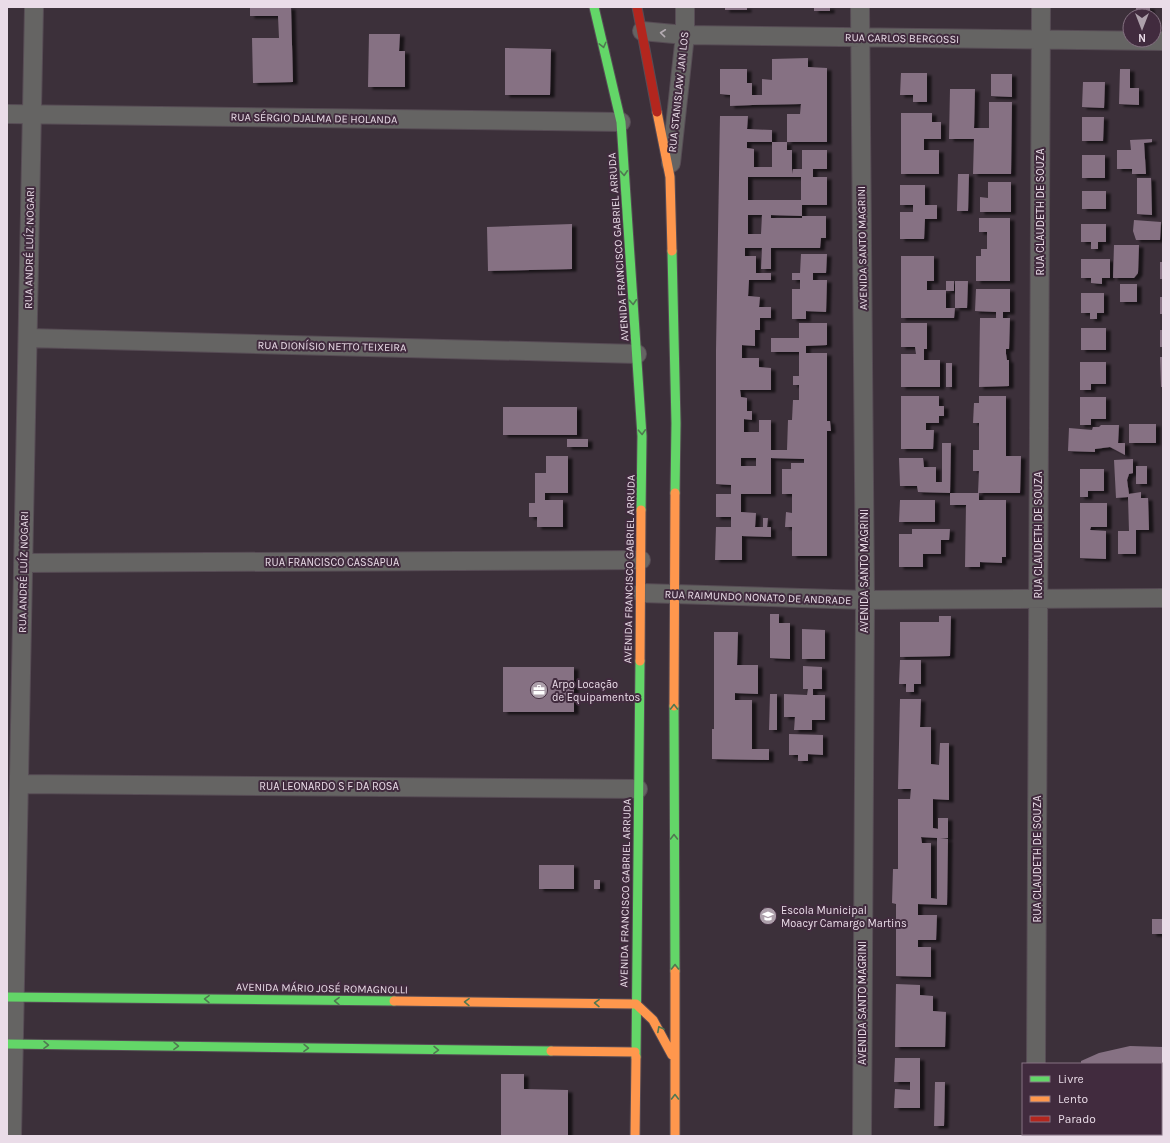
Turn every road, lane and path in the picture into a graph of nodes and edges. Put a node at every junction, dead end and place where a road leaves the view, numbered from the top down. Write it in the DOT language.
graph roads {
  1 [pos="34,7"];
  2 [pos="594,7"];
  3 [pos="637,7"];
  4 [pos="685,7"];
  5 [pos="860,7"];
  6 [pos="1041,7"];
  7 [pos="642,31"];
  8 [pos="685,35"];
  9 [pos="860,38"];
  10 [pos="1041,40"];
  11 [pos="1163,41"];
  12 [pos="7,114"];
  13 [pos="32,114"];
  14 [pos="621,122"];
  15 [pos="670,177"];
  16 [pos="28,338"];
  17 [pos="637,354"];
  18 [pos="641,560"];
  19 [pos="23,563"];
  20 [pos="640,593"];
  21 [pos="674,594"];
  22 [pos="1038,598"];
  23 [pos="1163,598"];
  24 [pos="865,600"];
  25 [pos="13,733"];
  26 [pos="19,784"];
  27 [pos="638,789"];
  28 [pos="11,997"];
  29 [pos="636,1004"];
  30 [pos="10,1044"];
  31 [pos="636,1052"];
  32 [pos="675,1061"];
  33 [pos="1036,1063"];
  34 [pos="12,1136"];
  35 [pos="635,1136"];
  36 [pos="675,1136"];
  37 [pos="862,1136"];
  1 -- 13 [label="street, RUA ANDRÉ LUÍZ NOGARI"];
  2 -- 14 [label="main road, AVENIDA FRANCISCO GABRIEL ARRUDA, one-way"];
  3 -- 7 [label="main road"];
  4 -- 8 [label="street, RUA STANISLAW JAN LOS"];
  5 -- 9 [label="street, AVENIDA SANTO MAGRINI"];
  6 -- 10 [label="street, RUA CLAUDETH DE SOUZA"];
  8 -- 7 [label="street, RUA CARLOS BERGOSSI, one-way"];
  7 -- 15 [label="main road"];
  8 -- 9 [label="street, RUA CARLOS BERGOSSI"];
  8 -- 15 [label="street, RUA STANISLAW JAN LOS"];
  9 -- 10 [label="street, RUA CARLOS BERGOSSI"];
  9 -- 24 [label="street, AVENIDA SANTO MAGRINI"];
  10 -- 11 [label="street, RUA CARLOS BERGOSSI"];
  10 -- 22 [label="street, RUA CLAUDETH DE SOUZA"];
  12 -- 13 [label="street, RUA SÉRGIO DJALMA DE HOLANDA"];
  13 -- 14 [label="street, RUA SÉRGIO DJALMA DE HOLANDA"];
  13 -- 16 [label="street, RUA ANDRÉ LUÍZ NOGARI"];
  14 -- 17 [label="main road, AVENIDA FRANCISCO GABRIEL ARRUDA, one-way"];
  15 -- 21 [label="main road"];
  16 -- 17 [label="street, RUA DIONÍSIO NETTO TEIXEIRA"];
  16 -- 19 [label="street, RUA ANDRÉ LUÍZ NOGARI"];
  17 -- 18 [label="main road, AVENIDA FRANCISCO GABRIEL ARRUDA, one-way"];
  18 -- 19 [label="street, RUA FRANCISCO CASSAPUA"];
  18 -- 20 [label="main road, AVENIDA FRANCISCO GABRIEL ARRUDA"];
  19 -- 25 [label="street, RUA ANDRÉ LUÍZ NOGARI"];
  20 -- 21 [label="street, RUA RAIMUNDO NONATO DE ANDRADE"];
  20 -- 27 [label="main road, AVENIDA FRANCISCO GABRIEL ARRUDA"];
  21 -- 24 [label="street, RUA RAIMUNDO NONATO DE ANDRADE"];
  32 -- 21 [label="main road, one-way"];
  22 -- 23 [label="street, RUA RAIMUNDO NONATO DE ANDRADE"];
  22 -- 24 [label="street, RUA RAIMUNDO NONATO DE ANDRADE"];
  22 -- 33 [label="street, RUA CLAUDETH DE SOUZA"];
  24 -- 37 [label="street, AVENIDA SANTO MAGRINI"];
  25 -- 26 [label="street, RUA ANDRÉ LUÍZ NOGARI"];
  26 -- 27 [label="street, RUA LEONARDO S F DA ROSA"];
  26 -- 28 [label="street, RUA ANDRÉ LUÍZ NOGARI"];
  27 -- 29 [label="main road, AVENIDA FRANCISCO GABRIEL ARRUDA"];
  29 -- 28 [label="main road, AVENIDA MÁRIO JOSÉ ROMAGNOLLI, one-way"];
  28 -- 30 [label="street, RUA ANDRÉ LUÍZ NOGARI"];
  29 -- 31 [label="main road, AVENIDA FRANCISCO GABRIEL ARRUDA"];
  32 -- 29 [label="main road, one-way"];
  30 -- 31 [label="main road, one-way"];
  30 -- 34 [label="street, RUA ANDRÉ LUÍZ NOGARI"];
  31 -- 35 [label="main road, AVENIDA FRANCISCO GABRIEL ARRUDA"];
  36 -- 32 [label="main road, one-way"];
}
